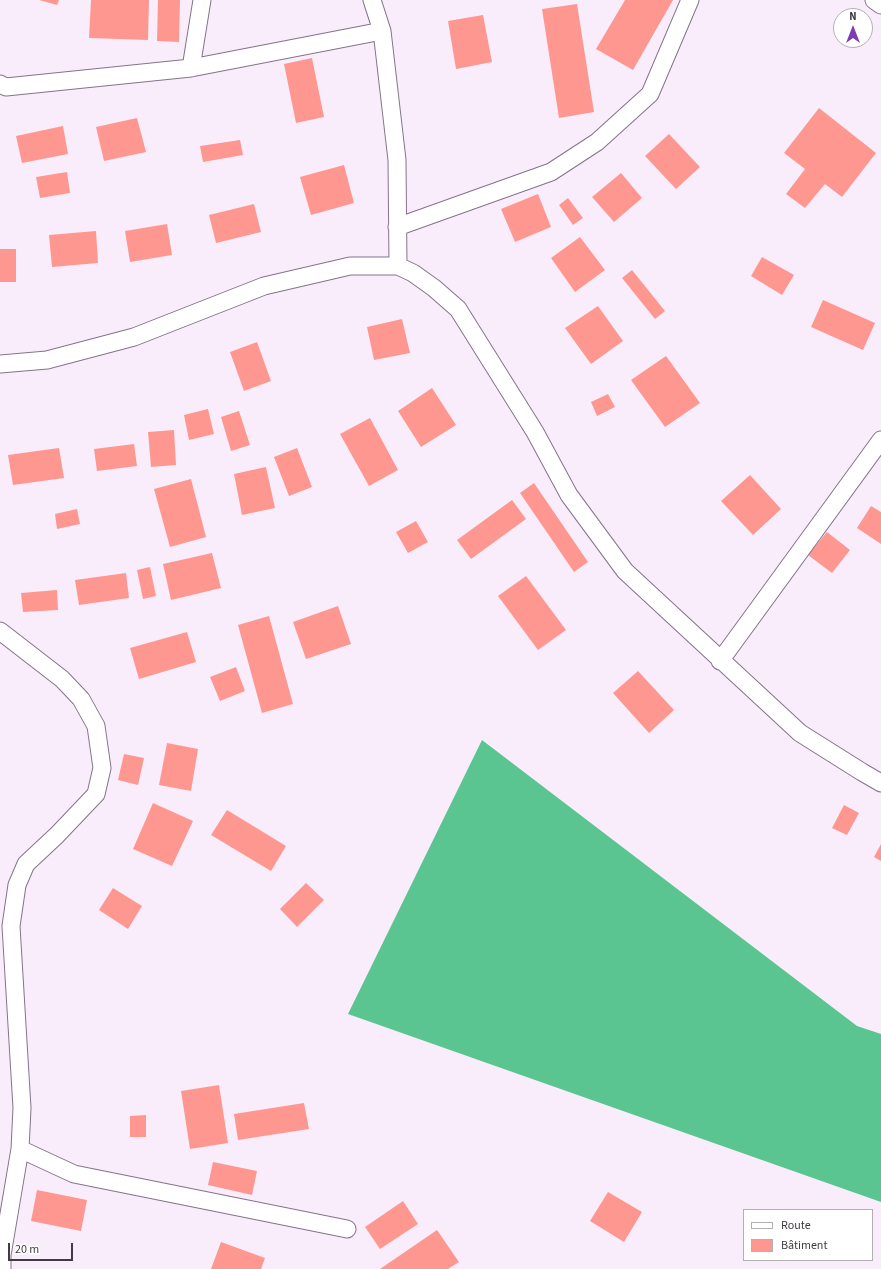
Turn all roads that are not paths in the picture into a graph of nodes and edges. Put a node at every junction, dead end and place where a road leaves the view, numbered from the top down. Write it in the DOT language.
graph roads {
  1 [pos="202,0"];
  2 [pos="372,0"];
  3 [pos="690,0"];
  4 [pos="382,31"];
  5 [pos="190,68"];
  6 [pos="0,84"];
  7 [pos="397,228"];
  8 [pos="398,266"];
  9 [pos="0,364"];
  10 [pos="881,440"];
  11 [pos="0,631"];
  12 [pos="720,661"];
  13 [pos="881,783"];
  14 [pos="20,1149"];
  15 [pos="346,1229"];
  16 [pos="2,1269"];
  1 -- 5 [label="street"];
  2 -- 4 [label="street"];
  3 -- 7 [label="street"];
  4 -- 5 [label="street"];
  4 -- 7 [label="street"];
  5 -- 6 [label="street"];
  7 -- 8 [label="street"];
  8 -- 9 [label="street"];
  8 -- 12 [label="street"];
  10 -- 12 [label="street"];
  11 -- 14 [label="street"];
  12 -- 13 [label="street"];
  14 -- 15 [label="street"];
  14 -- 16 [label="street"];
}
